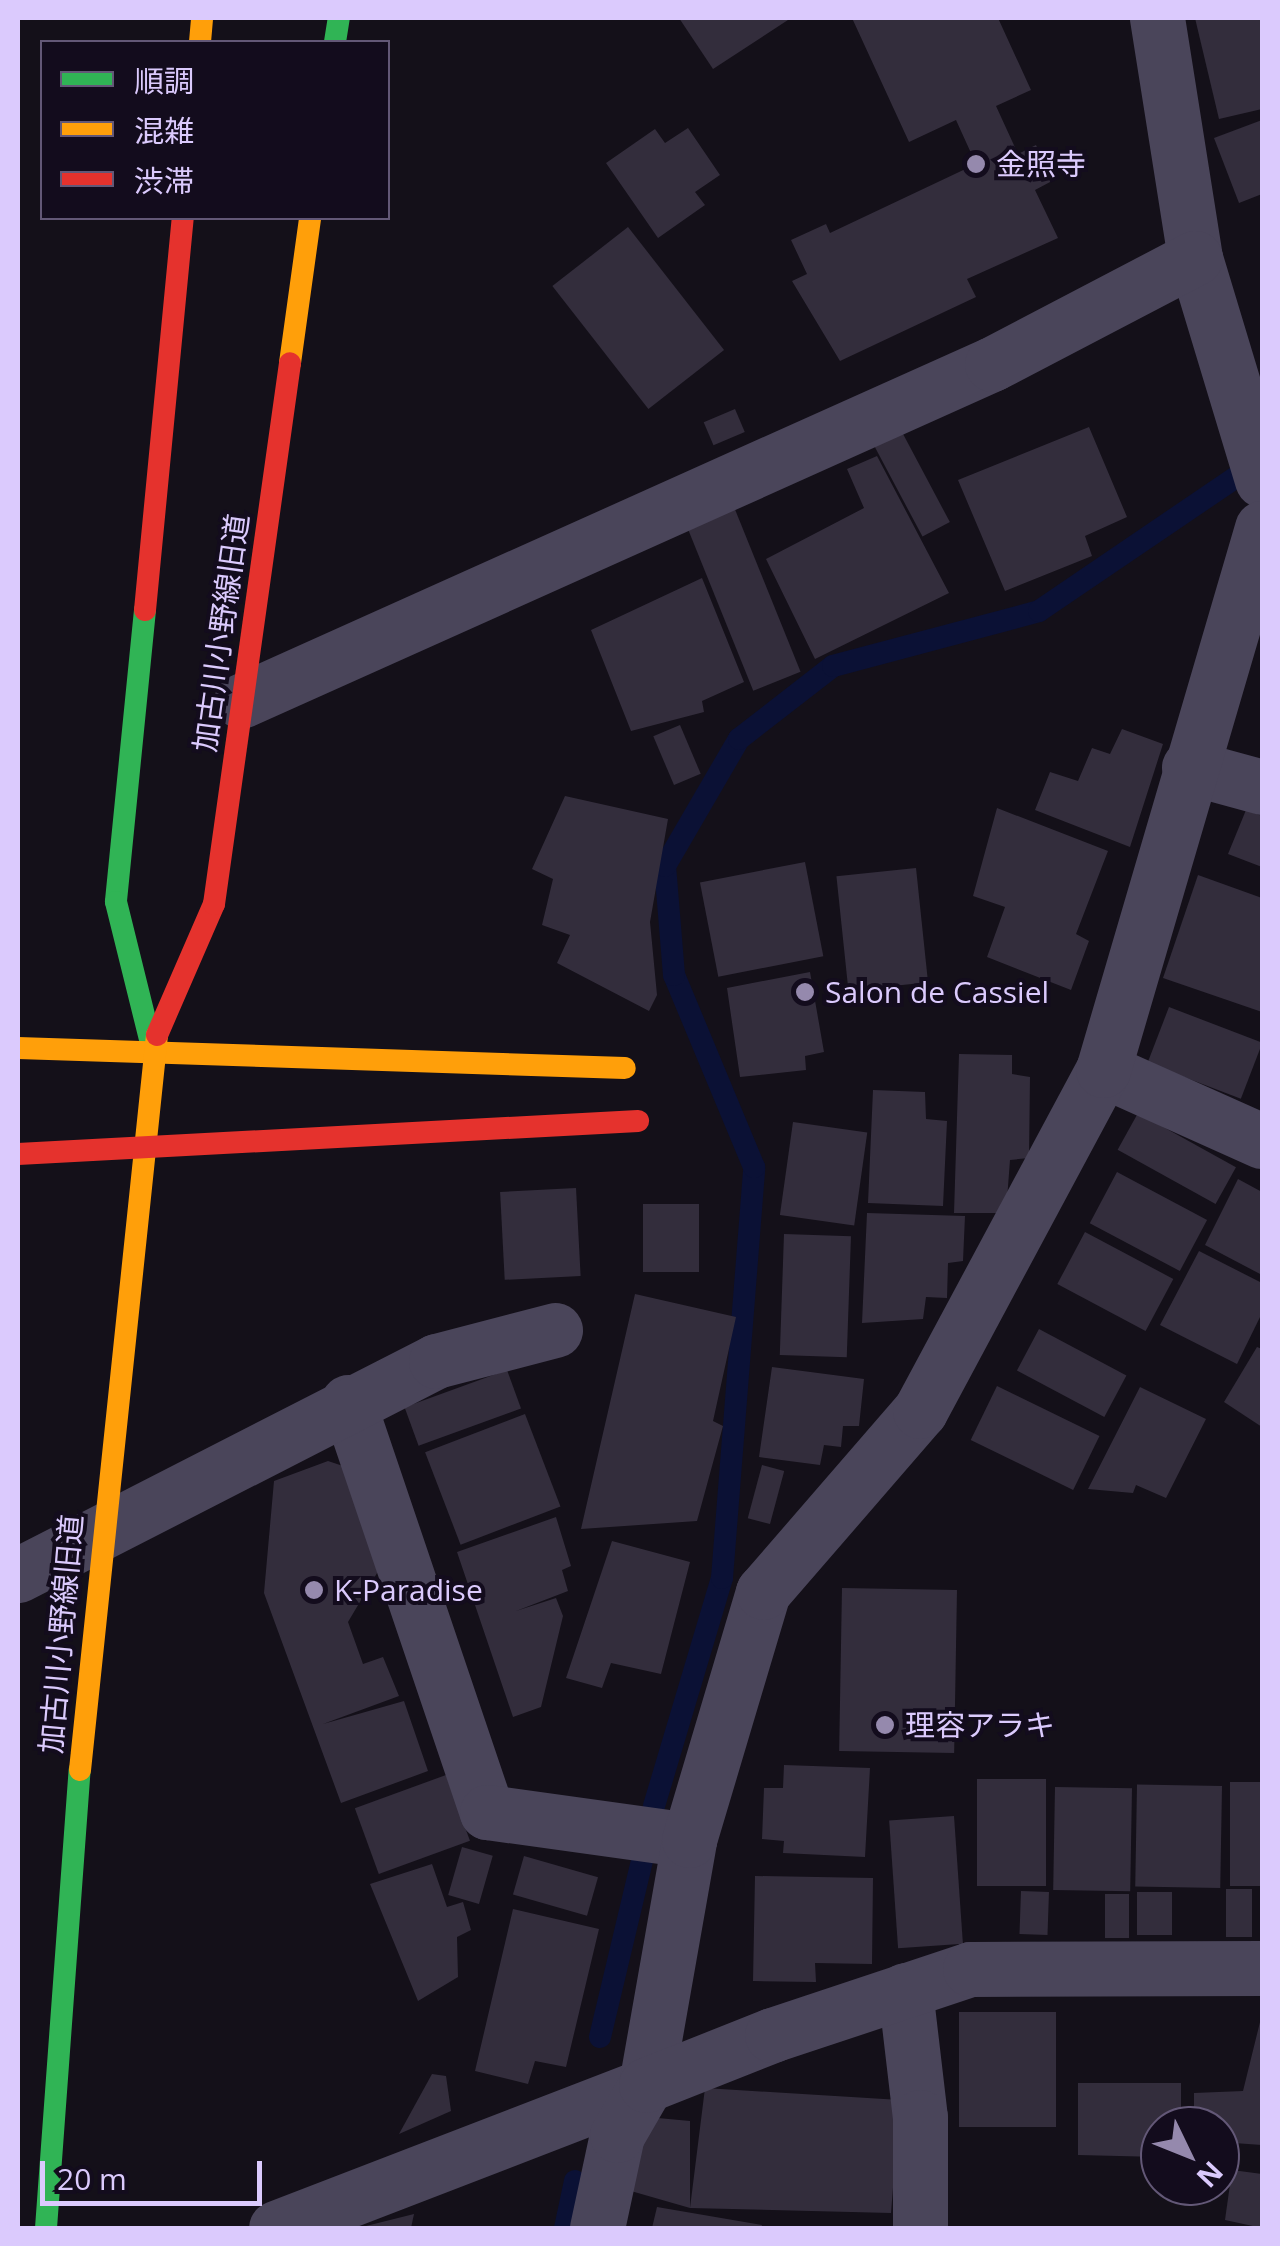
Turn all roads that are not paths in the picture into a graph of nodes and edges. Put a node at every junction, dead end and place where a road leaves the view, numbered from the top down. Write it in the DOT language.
graph roads {
  1 [pos="1158,18"];
  2 [pos="183,220"];
  3 [pos="310,220"];
  4 [pos="1195,258"];
  5 [pos="1262,480"];
  6 [pos="1262,528"];
  7 [pos="241,701"];
  8 [pos="1189,767"];
  9 [pos="1262,787"];
  10 [pos="152,1046"];
  11 [pos="18,1048"];
  12 [pos="625,1068"];
  13 [pos="1103,1070"];
  14 [pos="638,1121"];
  15 [pos="1262,1140"];
  16 [pos="140,1151"];
  17 [pos="18,1154"];
  18 [pos="554,1330"];
  19 [pos="348,1402"];
  20 [pos="98,1534"];
  21 [pos="18,1575"];
  22 [pos="689,1840"];
  23 [pos="1262,1968"];
  24 [pos="905,1990"];
  25 [pos="646,2085"];
  26 [pos="46,2228"];
  27 [pos="276,2228"];
  28 [pos="597,2228"];
  29 [pos="920,2228"];
  1 -- 4 [label="street"];
  2 -- 10 [label="street, 加古川小野線旧道"];
  3 -- 7 [label="street, 加古川小野線旧道"];
  4 -- 5 [label="street"];
  4 -- 7 [label="street"];
  6 -- 8 [label="street"];
  7 -- 10 [label="street, 加古川小野線旧道"];
  8 -- 9 [label="street"];
  8 -- 13 [label="street"];
  10 -- 11 [label="street"];
  10 -- 12 [label="street"];
  10 -- 16 [label="street, 加古川小野線旧道"];
  13 -- 15 [label="street"];
  13 -- 22 [label="street"];
  14 -- 16 [label="street"];
  16 -- 17 [label="street"];
  16 -- 20 [label="street, 加古川小野線旧道"];
  18 -- 19 [label="street"];
  19 -- 20 [label="street"];
  19 -- 22 [label="street"];
  20 -- 21 [label="street"];
  20 -- 26 [label="street, 加古川小野線旧道"];
  22 -- 25 [label="street"];
  23 -- 24 [label="street"];
  24 -- 25 [label="street"];
  24 -- 29 [label="street"];
  25 -- 27 [label="street"];
  25 -- 28 [label="street"];
}
